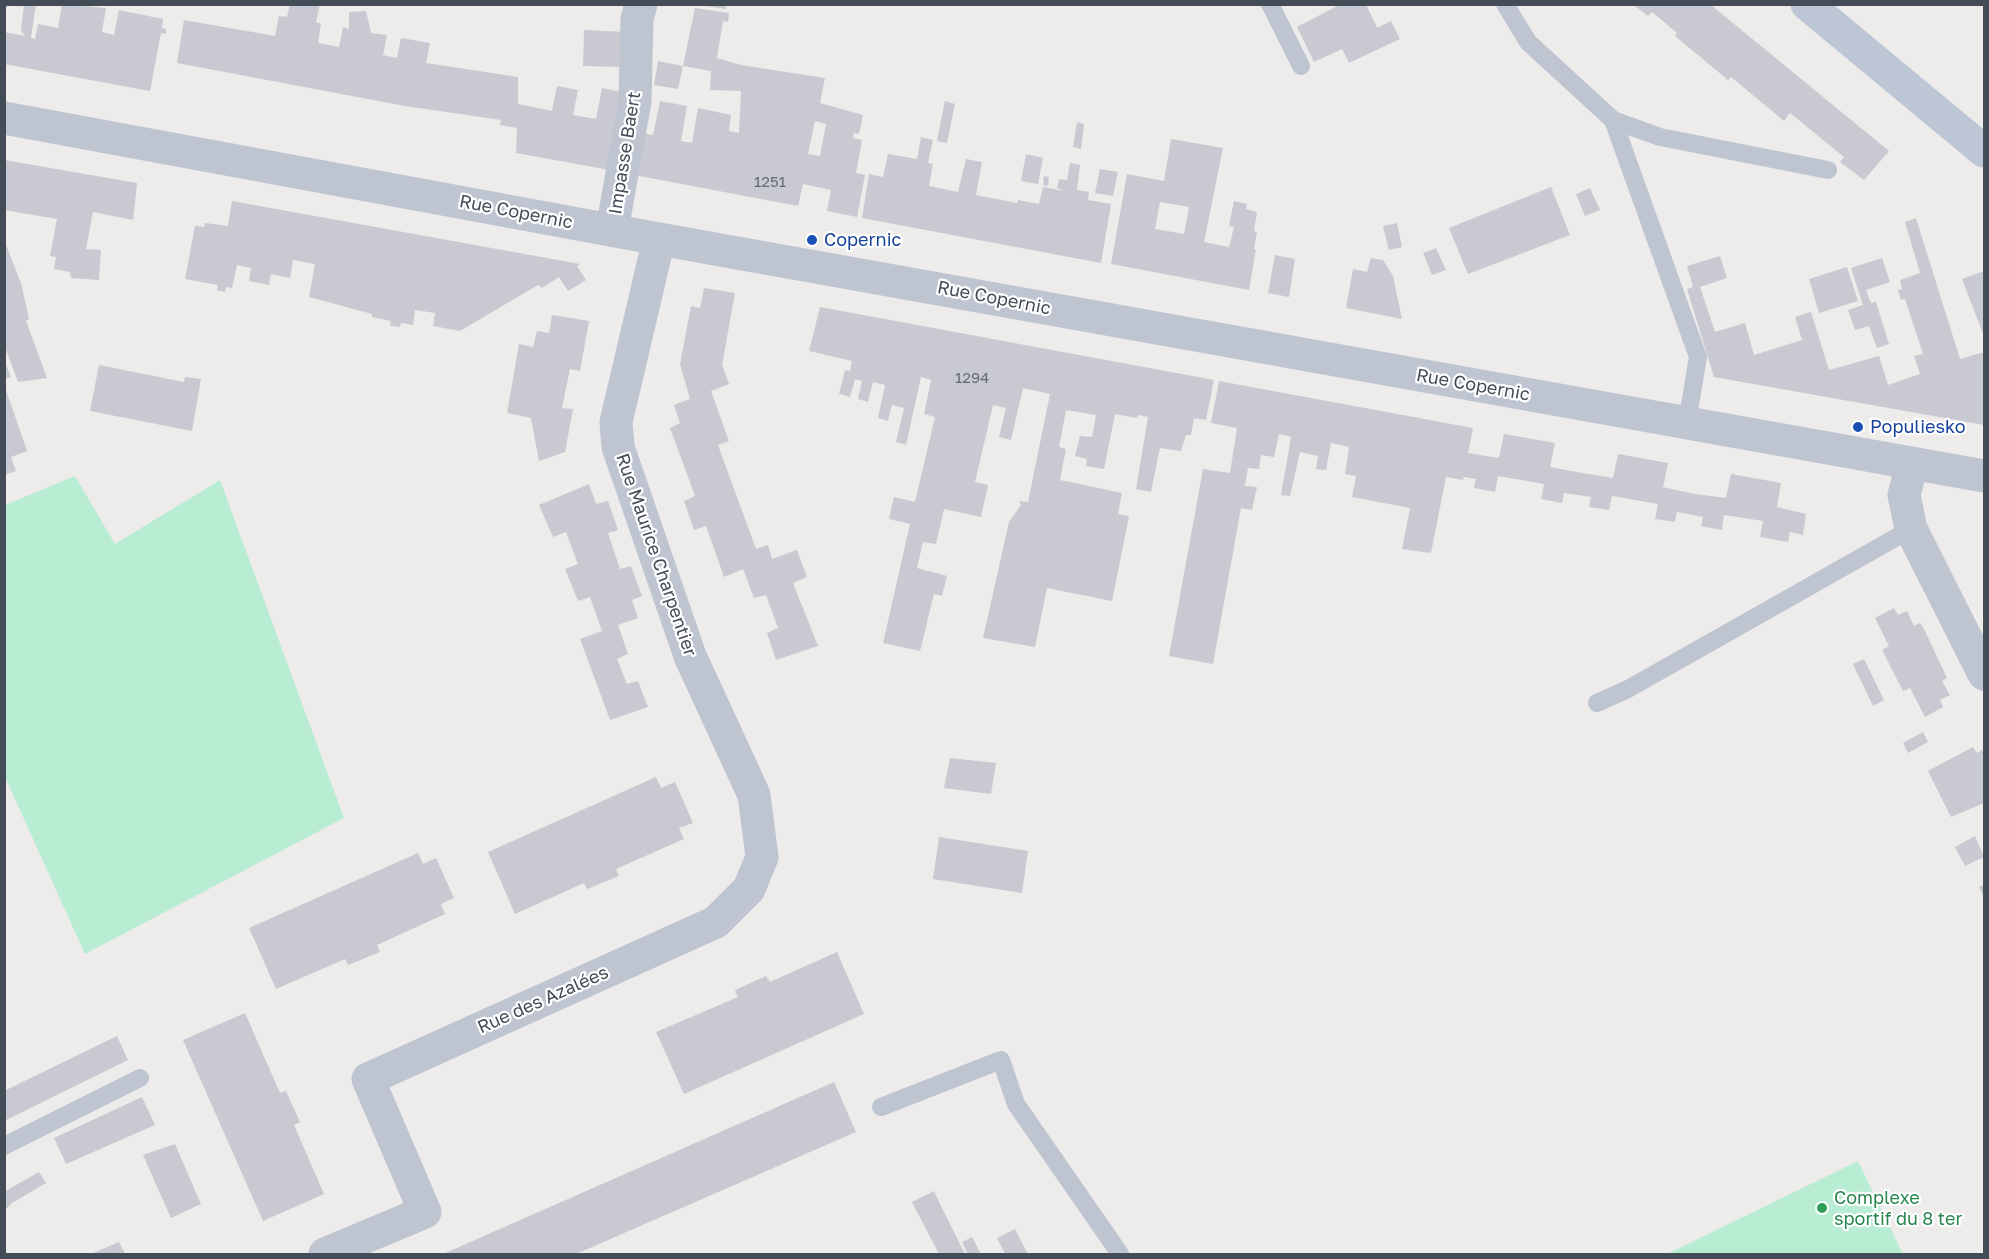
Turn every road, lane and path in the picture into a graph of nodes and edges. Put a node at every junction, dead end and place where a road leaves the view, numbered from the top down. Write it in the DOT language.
graph roads {
  1 [pos="641,4"];
  2 [pos="1270,4"];
  3 [pos="1505,4"];
  4 [pos="1807,4"];
  5 [pos="1300,66"];
  6 [pos="4,118"];
  7 [pos="1613,120"];
  8 [pos="1984,151"];
  9 [pos="1828,170"];
  10 [pos="612,230"];
  11 [pos="659,239"];
  12 [pos="1687,423"];
  13 [pos="1912,464"];
  14 [pos="1984,476"];
  15 [pos="1911,529"];
  16 [pos="1984,674"];
  17 [pos="707,694"];
  18 [pos="1597,704"];
  19 [pos="140,1078"];
  20 [pos="881,1107"];
  21 [pos="4,1146"];
  22 [pos="325,1254"];
  23 [pos="1120,1254"];
  1 -- 10 [label="street, Impasse Baert"];
  2 -- 5 [label="lane"];
  3 -- 7 [label="lane"];
  4 -- 8 [label="main road"];
  6 -- 10 [label="street, Rue Copernic"];
  7 -- 9 [label="lane"];
  7 -- 12 [label="lane"];
  10 -- 11 [label="street, Rue Copernic"];
  11 -- 12 [label="street, Rue Copernic"];
  11 -- 17 [label="street, Rue Maurice Charpentier"];
  12 -- 13 [label="street, Rue Copernic"];
  13 -- 14 [label="street, Rue Copernic"];
  13 -- 15 [label="street"];
  15 -- 16 [label="street"];
  15 -- 18 [label="lane"];
  17 -- 22 [label="street, Rue des Azalées"];
  19 -- 21 [label="lane"];
  20 -- 23 [label="lane"];
}
